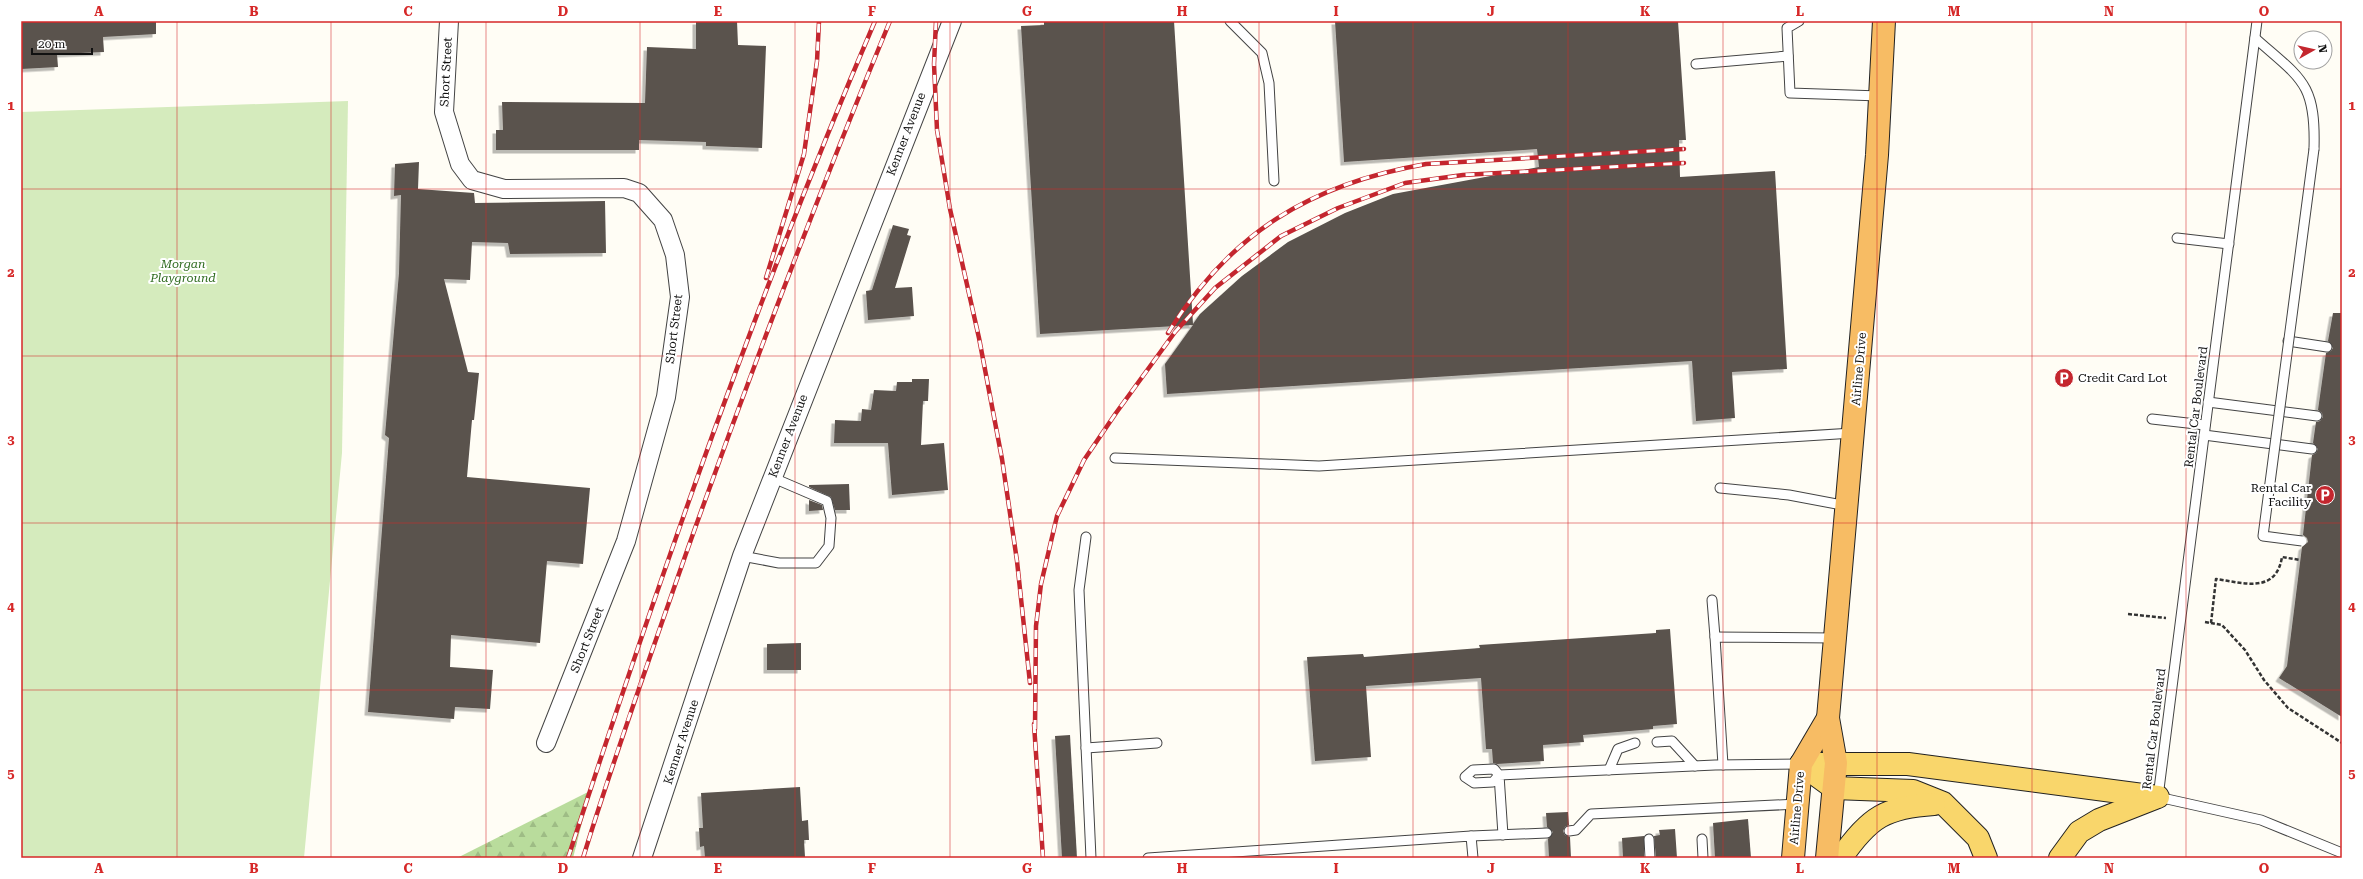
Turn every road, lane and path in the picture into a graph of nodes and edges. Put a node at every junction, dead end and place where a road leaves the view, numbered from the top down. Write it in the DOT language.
graph roads {
  1 [pos="449,21"];
  2 [pos="952,21"];
  3 [pos="1230,21"];
  4 [pos="1799,21"];
  5 [pos="1884,21"];
  6 [pos="2257,21"];
  7 [pos="2255,38"];
  8 [pos="1788,56"];
  9 [pos="1696,64"];
  10 [pos="1880,96"];
  11 [pos="1274,181"];
  12 [pos="2177,238"];
  13 [pos="2229,244"];
  14 [pos="2288,341"];
  15 [pos="2327,347"];
  16 [pos="2208,402"];
  17 [pos="2317,416"];
  18 [pos="2152,420"];
  19 [pos="2205,425"];
  20 [pos="1853,433"];
  21 [pos="2204,435"];
  22 [pos="2312,449"];
  23 [pos="1115,458"];
  24 [pos="771,477"];
  25 [pos="1720,488"];
  26 [pos="1847,506"];
  27 [pos="1086,536"];
  28 [pos="2302,541"];
  29 [pos="742,556"];
  30 [pos="2300,560"];
  31 [pos="1712,600"];
  32 [pos="2128,614"];
  33 [pos="2169,618"];
  34 [pos="2205,622"];
  35 [pos="2211,623"];
  36 [pos="1715,637"];
  37 [pos="1835,638"];
  38 [pos="1828,718"];
  39 [pos="1657,742"];
  40 [pos="546,743"];
  41 [pos="1158,743"];
  42 [pos="2342,743"];
  43 [pos="1635,744"];
  44 [pos="1086,748"];
  45 [pos="1836,763"];
  46 [pos="1801,764"];
  47 [pos="1723,765"];
  48 [pos="1695,766"];
  49 [pos="1609,770"];
  50 [pos="1834,788"];
  51 [pos="2158,797"];
  52 [pos="1943,803"];
  53 [pos="1798,804"];
  54 [pos="1569,831"];
  55 [pos="1547,833"];
  56 [pos="1503,835"];
  57 [pos="1471,836"];
  58 [pos="1649,839"];
  59 [pos="1702,839"];
  60 [pos="2338,851"];
  61 [pos="642,858"];
  62 [pos="1091,858"];
  63 [pos="1148,858"];
  64 [pos="1473,858"];
  65 [pos="1650,858"];
  66 [pos="1703,858"];
  67 [pos="1793,858"];
  68 [pos="1827,858"];
  69 [pos="1841,858"];
  70 [pos="1986,858"];
  71 [pos="2060,858"];
  72 [pos="2342,858"];
  1 -- 40 [label="street, Short Street"];
  2 -- 24 [label="street, Kenner Avenue"];
  3 -- 11 [label="lane"];
  4 -- 8 [label="lane"];
  5 -- 10 [label="highway, Airline Drive"];
  6 -- 7 [label="lane, Rental Car Boulevard"];
  7 -- 13 [label="lane, Rental Car Boulevard"];
  7 -- 14 [label="lane, bridge"];
  8 -- 9 [label="lane"];
  8 -- 10 [label="lane"];
  10 -- 20 [label="highway, Airline Drive"];
  12 -- 13 [label="lane"];
  13 -- 16 [label="lane, Rental Car Boulevard"];
  14 -- 15 [label="lane"];
  14 -- 28 [label="lane, bridge"];
  16 -- 17 [label="lane"];
  16 -- 19 [label="lane, Rental Car Boulevard"];
  18 -- 19 [label="lane"];
  19 -- 21 [label="lane, Rental Car Boulevard"];
  20 -- 23 [label="lane"];
  20 -- 26 [label="highway, Airline Drive"];
  21 -- 22 [label="lane"];
  21 -- 51 [label="lane, Rental Car Boulevard"];
  24 -- 29 [label="street, Kenner Avenue"];
  24 -- 29 [label="lane"];
  25 -- 26 [label="lane"];
  26 -- 37 [label="highway, Airline Drive"];
  27 -- 44 [label="lane"];
  29 -- 61 [label="street, Kenner Avenue"];
  30 -- 35 [label="path"];
  31 -- 36 [label="lane"];
  32 -- 33 [label="path"];
  34 -- 35 [label="path"];
  35 -- 42 [label="path"];
  36 -- 37 [label="lane"];
  36 -- 47 [label="lane"];
  37 -- 38 [label="highway, Airline Drive"];
  38 -- 45 [label="highway, Airline Drive"];
  38 -- 46 [label="highway, Airline Drive"];
  39 -- 48 [label="lane"];
  41 -- 44 [label="lane"];
  43 -- 49 [label="lane"];
  44 -- 62 [label="lane"];
  45 -- 46 [label="main road"];
  45 -- 50 [label="highway, Airline Drive"];
  45 -- 51 [label="main road"];
  46 -- 47 [label="lane"];
  46 -- 50 [label="main road"];
  46 -- 53 [label="highway, Airline Drive"];
  47 -- 48 [label="lane"];
  48 -- 49 [label="lane"];
  49 -- 56 [label="lane"];
  50 -- 52 [label="main road"];
  50 -- 68 [label="highway, Airline Drive"];
  51 -- 60 [label="lane"];
  51 -- 71 [label="main road"];
  52 -- 69 [label="main road"];
  52 -- 70 [label="main road"];
  53 -- 54 [label="lane"];
  53 -- 67 [label="highway, Airline Drive"];
  55 -- 56 [label="lane"];
  56 -- 57 [label="lane"];
  57 -- 63 [label="lane"];
  57 -- 64 [label="lane"];
  58 -- 65 [label="lane"];
  59 -- 66 [label="lane"];
  60 -- 72 [label="lane"];
}
